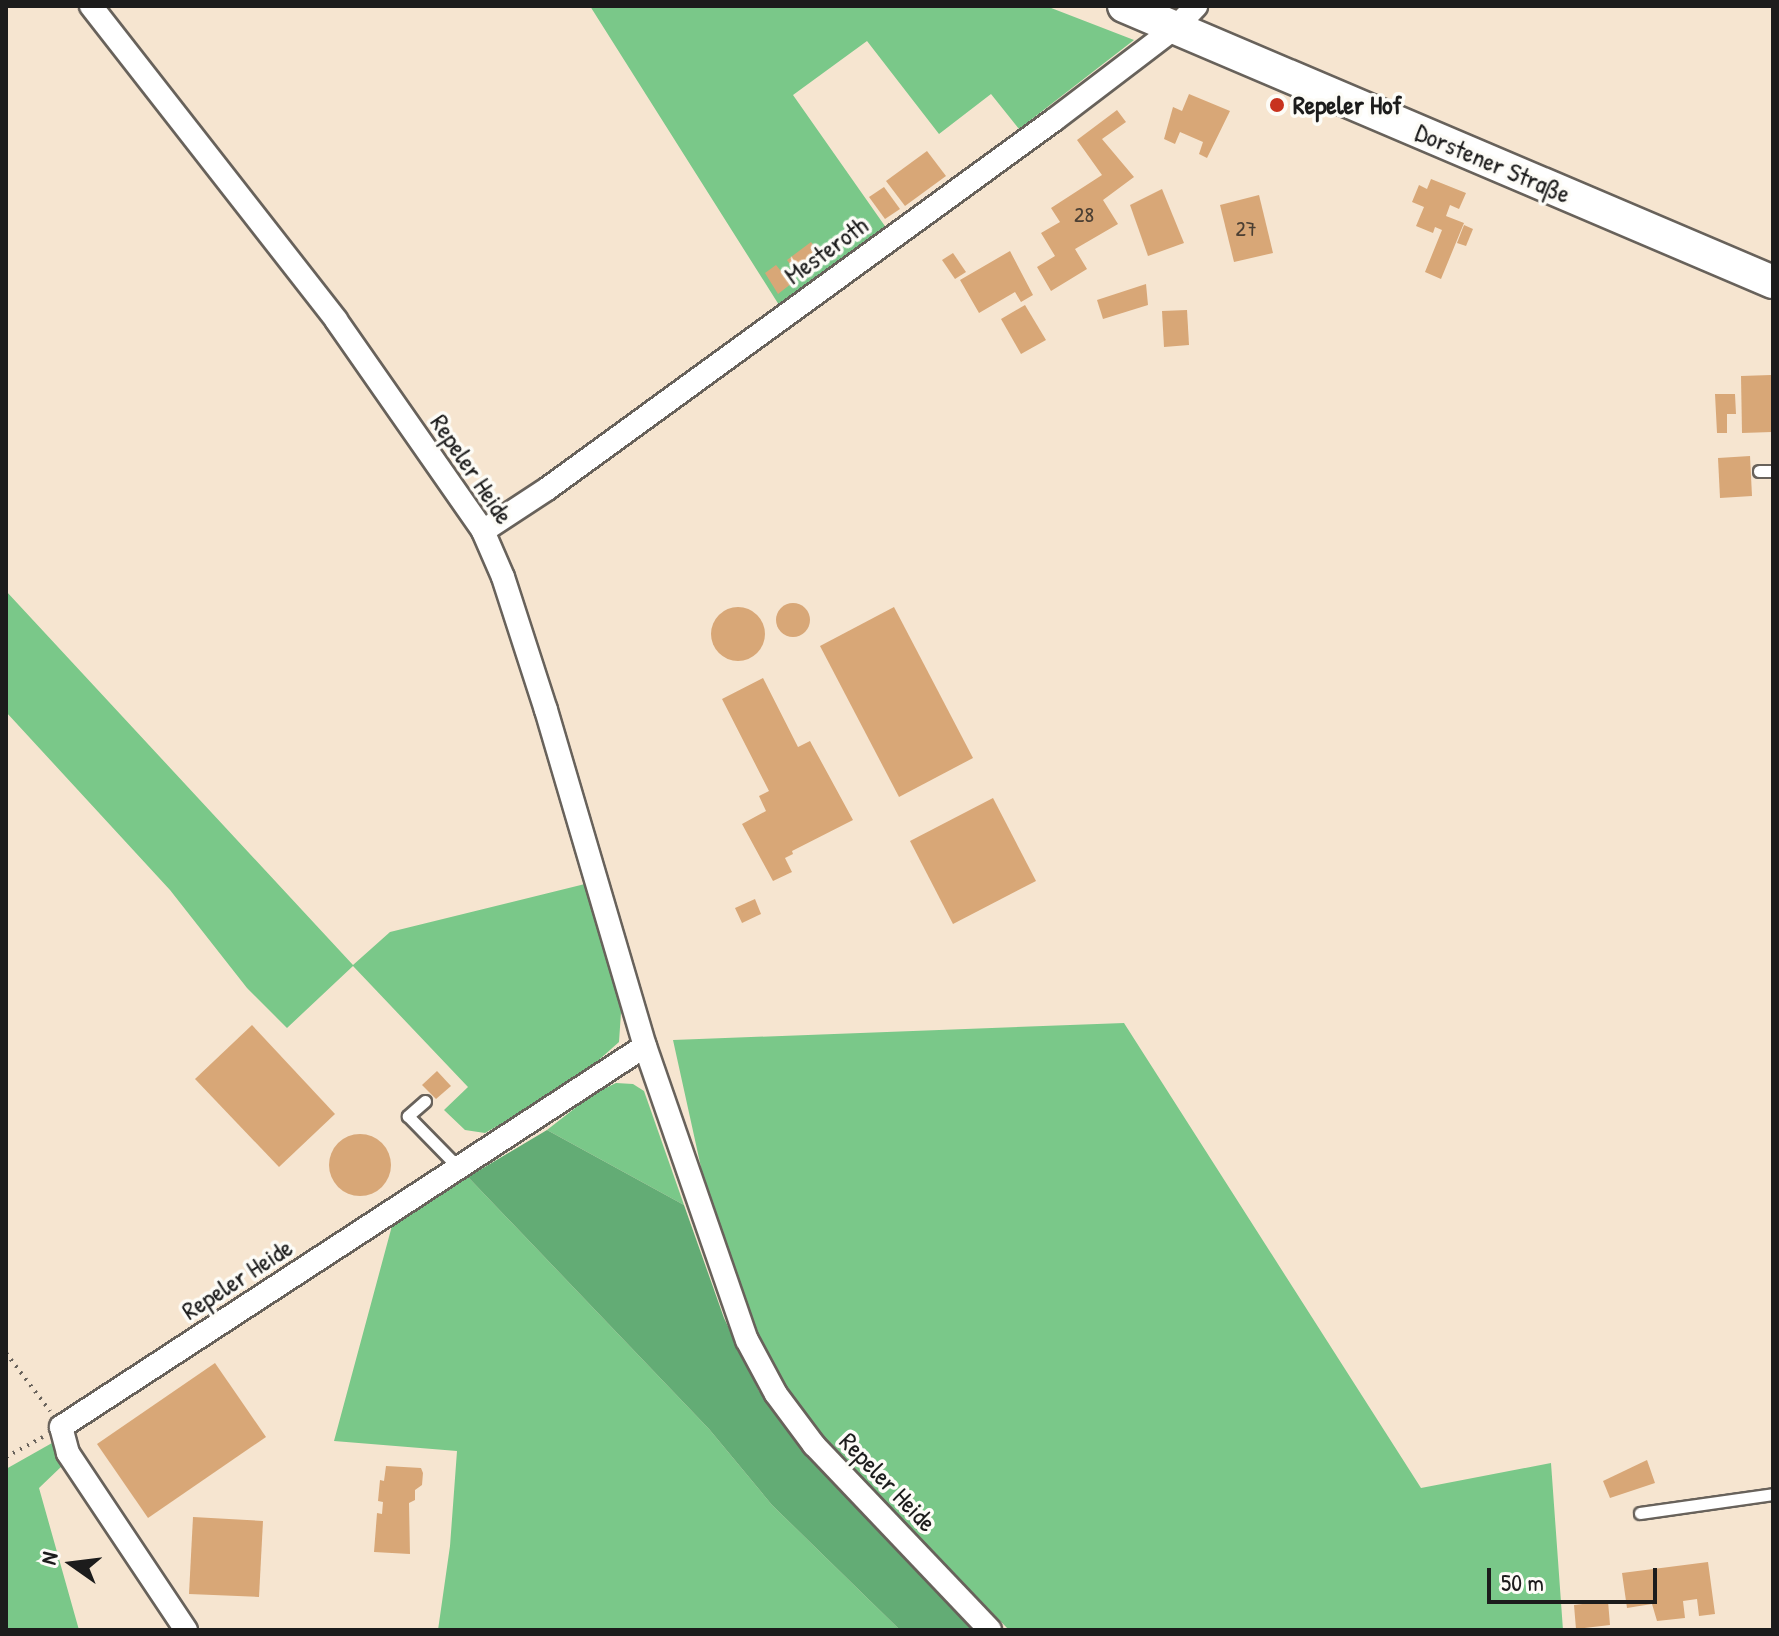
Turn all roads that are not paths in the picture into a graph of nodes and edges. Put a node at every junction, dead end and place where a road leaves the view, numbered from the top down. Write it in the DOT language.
graph roads {
  1 [pos="91,6"];
  2 [pos="1124,6"];
  3 [pos="1186,17"];
  4 [pos="1773,282"];
  5 [pos="1759,471"];
  6 [pos="1773,471"];
  7 [pos="483,531"];
  8 [pos="645,1046"];
  9 [pos="425,1101"];
  10 [pos="459,1168"];
  11 [pos="1773,1494"];
  12 [pos="1640,1513"];
  13 [pos="186,1630"];
  14 [pos="990,1630"];
  1 -- 7 [label="street, Repeler Heide"];
  2 -- 3 [label="main road, Dorstener Straße"];
  3 -- 4 [label="main road, Dorstener Straße"];
  3 -- 7 [label="street, Mesteroth"];
  5 -- 6 [label="lane"];
  7 -- 8 [label="street, Repeler Heide"];
  8 -- 10 [label="street, Repeler Heide"];
  8 -- 14 [label="street, Repeler Heide"];
  9 -- 10 [label="lane"];
  10 -- 13 [label="street, Repeler Heide"];
  11 -- 12 [label="lane"];
}
